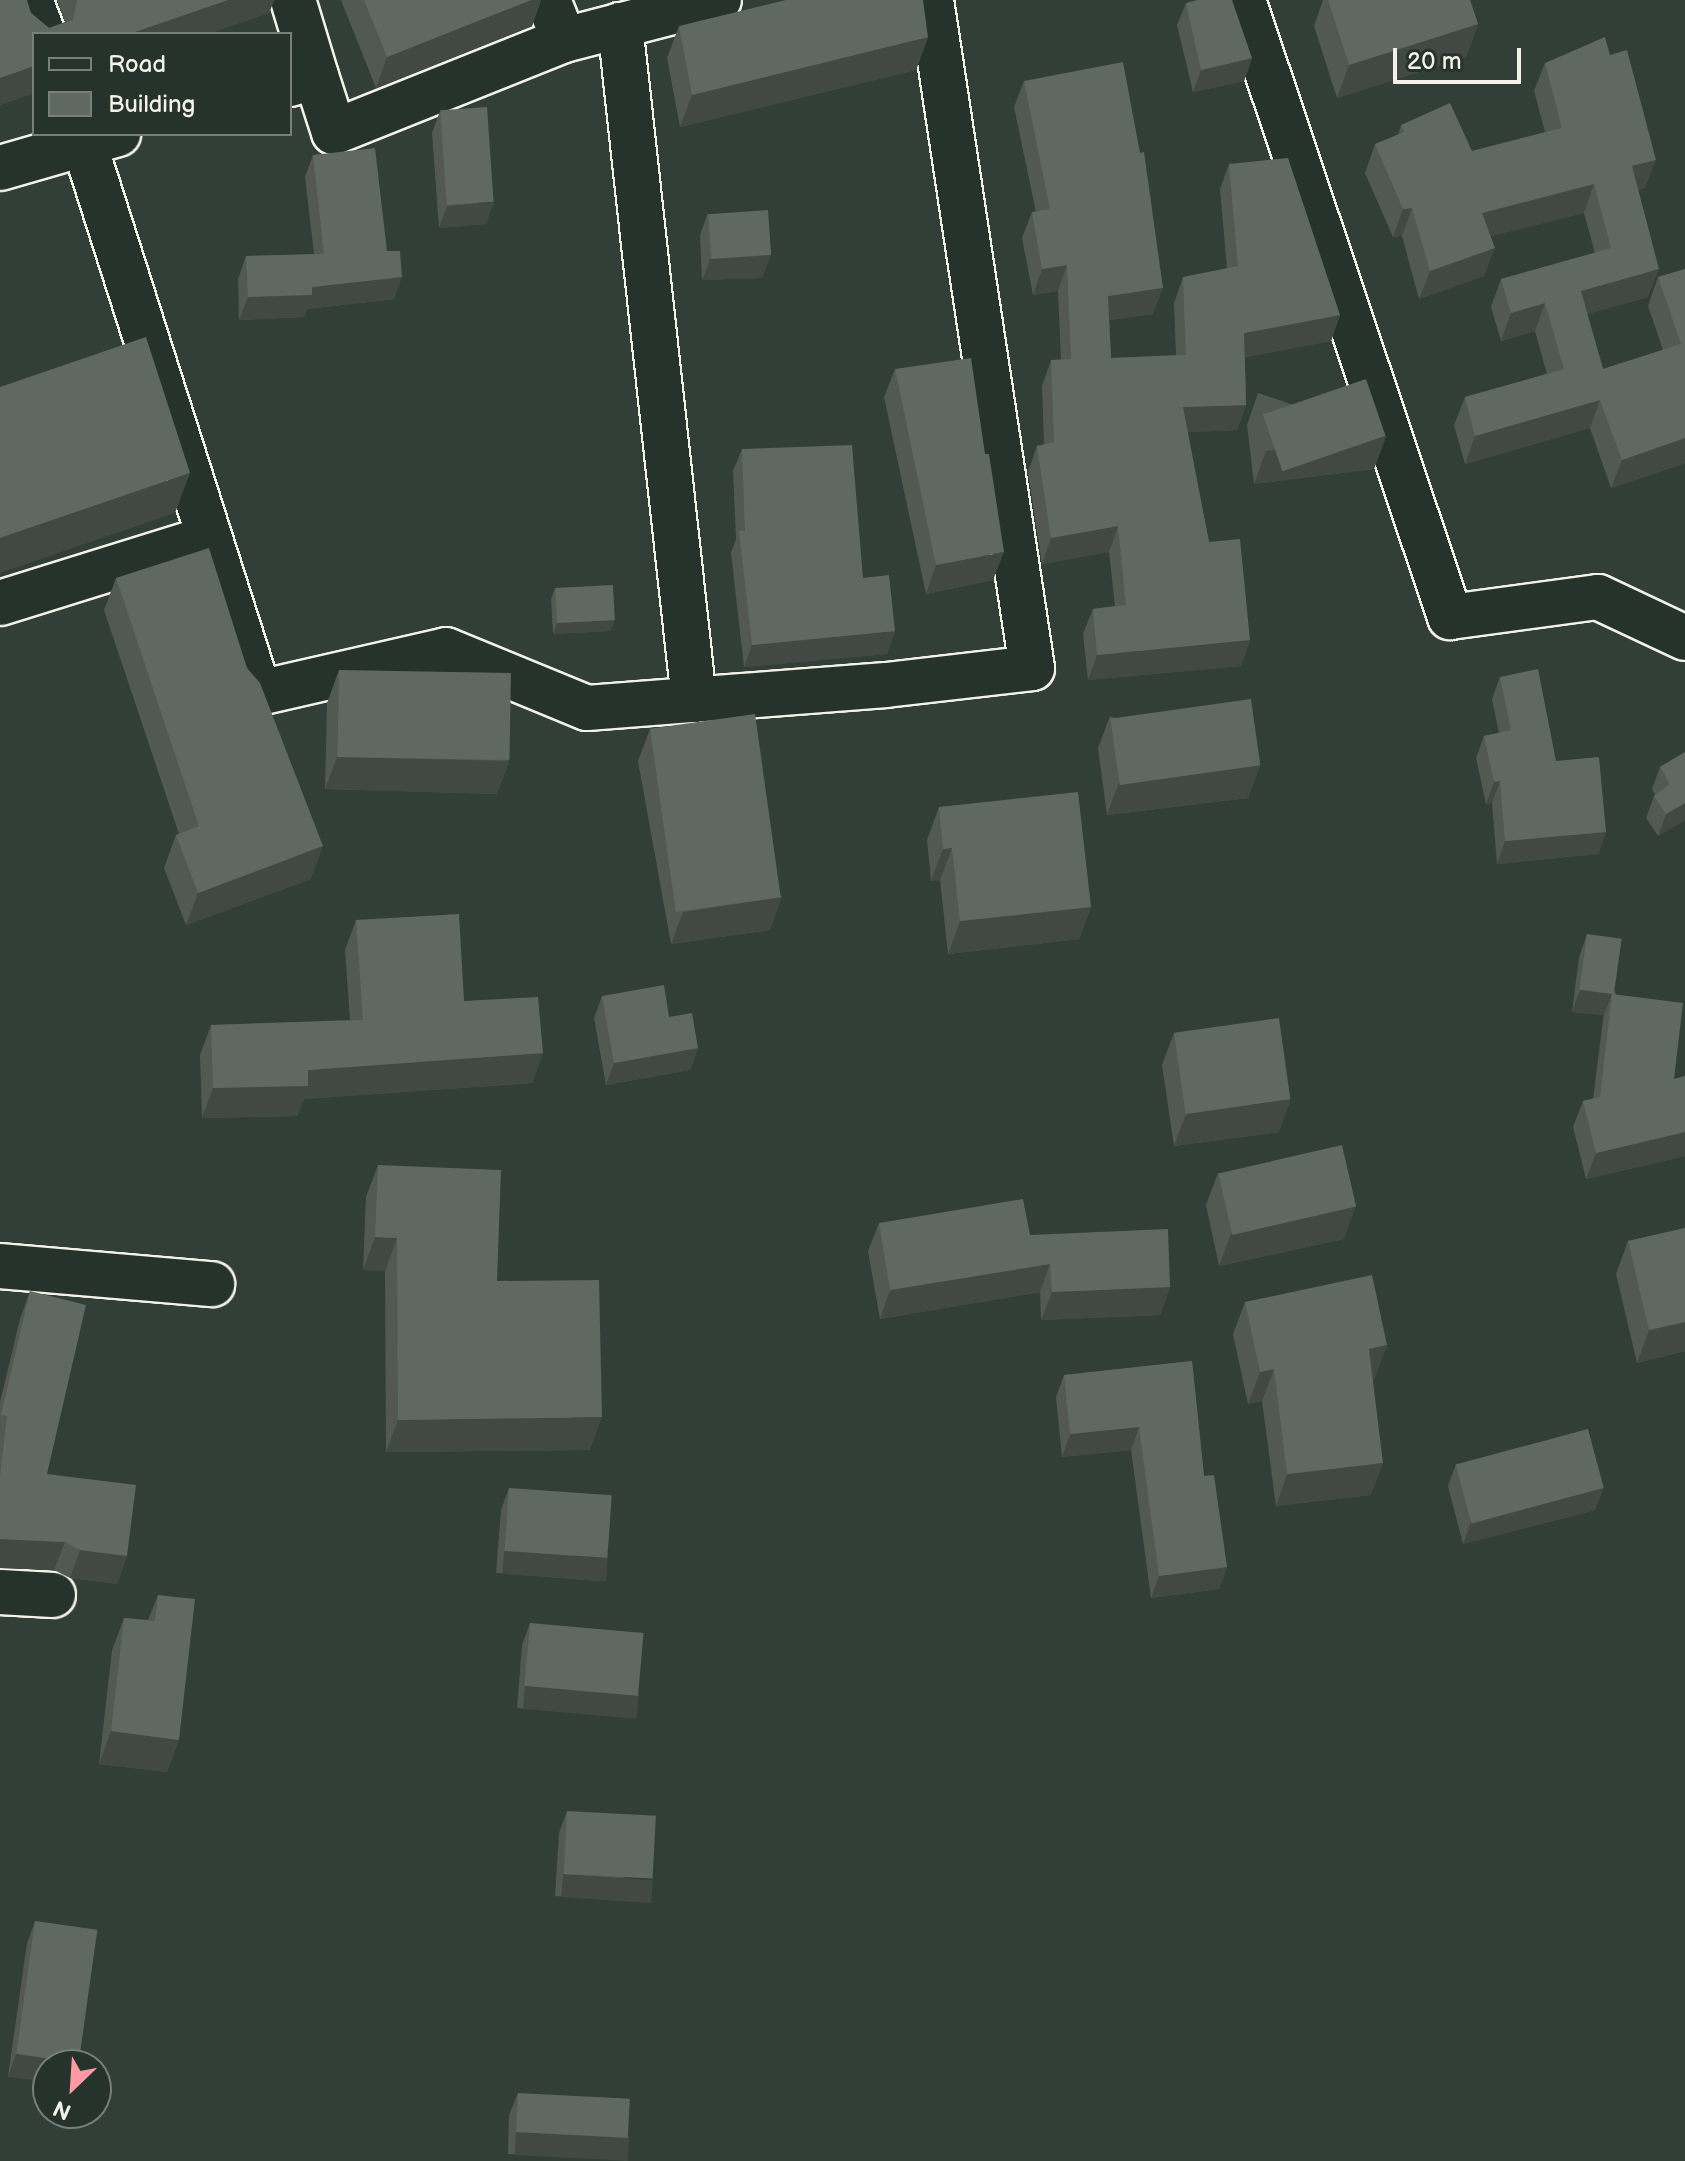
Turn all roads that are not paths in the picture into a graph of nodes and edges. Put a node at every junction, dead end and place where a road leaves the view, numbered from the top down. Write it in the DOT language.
graph roads {
  1 [pos="30,0"];
  2 [pos="293,0"];
  3 [pos="548,0"];
  4 [pos="719,0"];
  5 [pos="931,0"];
  6 [pos="1243,0"];
  7 [pos="620,25"];
  8 [pos="42,32"];
  9 [pos="564,40"];
  10 [pos="303,80"];
  11 [pos="95,137"];
  12 [pos="0,168"];
  13 [pos="206,539"];
  14 [pos="0,603"];
  15 [pos="1685,638"];
  16 [pos="694,700"];
  17 [pos="0,1266"];
  18 [pos="212,1284"];
  19 [pos="0,1592"];
  20 [pos="53,1595"];
  1 -- 8 [label="street"];
  2 -- 10 [label="street"];
  3 -- 9 [label="street"];
  4 -- 7 [label="street"];
  5 -- 16 [label="street"];
  6 -- 15 [label="street"];
  7 -- 9 [label="street"];
  7 -- 16 [label="street"];
  9 -- 10 [label="street"];
  11 -- 12 [label="street"];
  11 -- 13 [label="street"];
  13 -- 14 [label="street"];
  13 -- 16 [label="street"];
  17 -- 18 [label="street"];
  19 -- 20 [label="street"];
}
